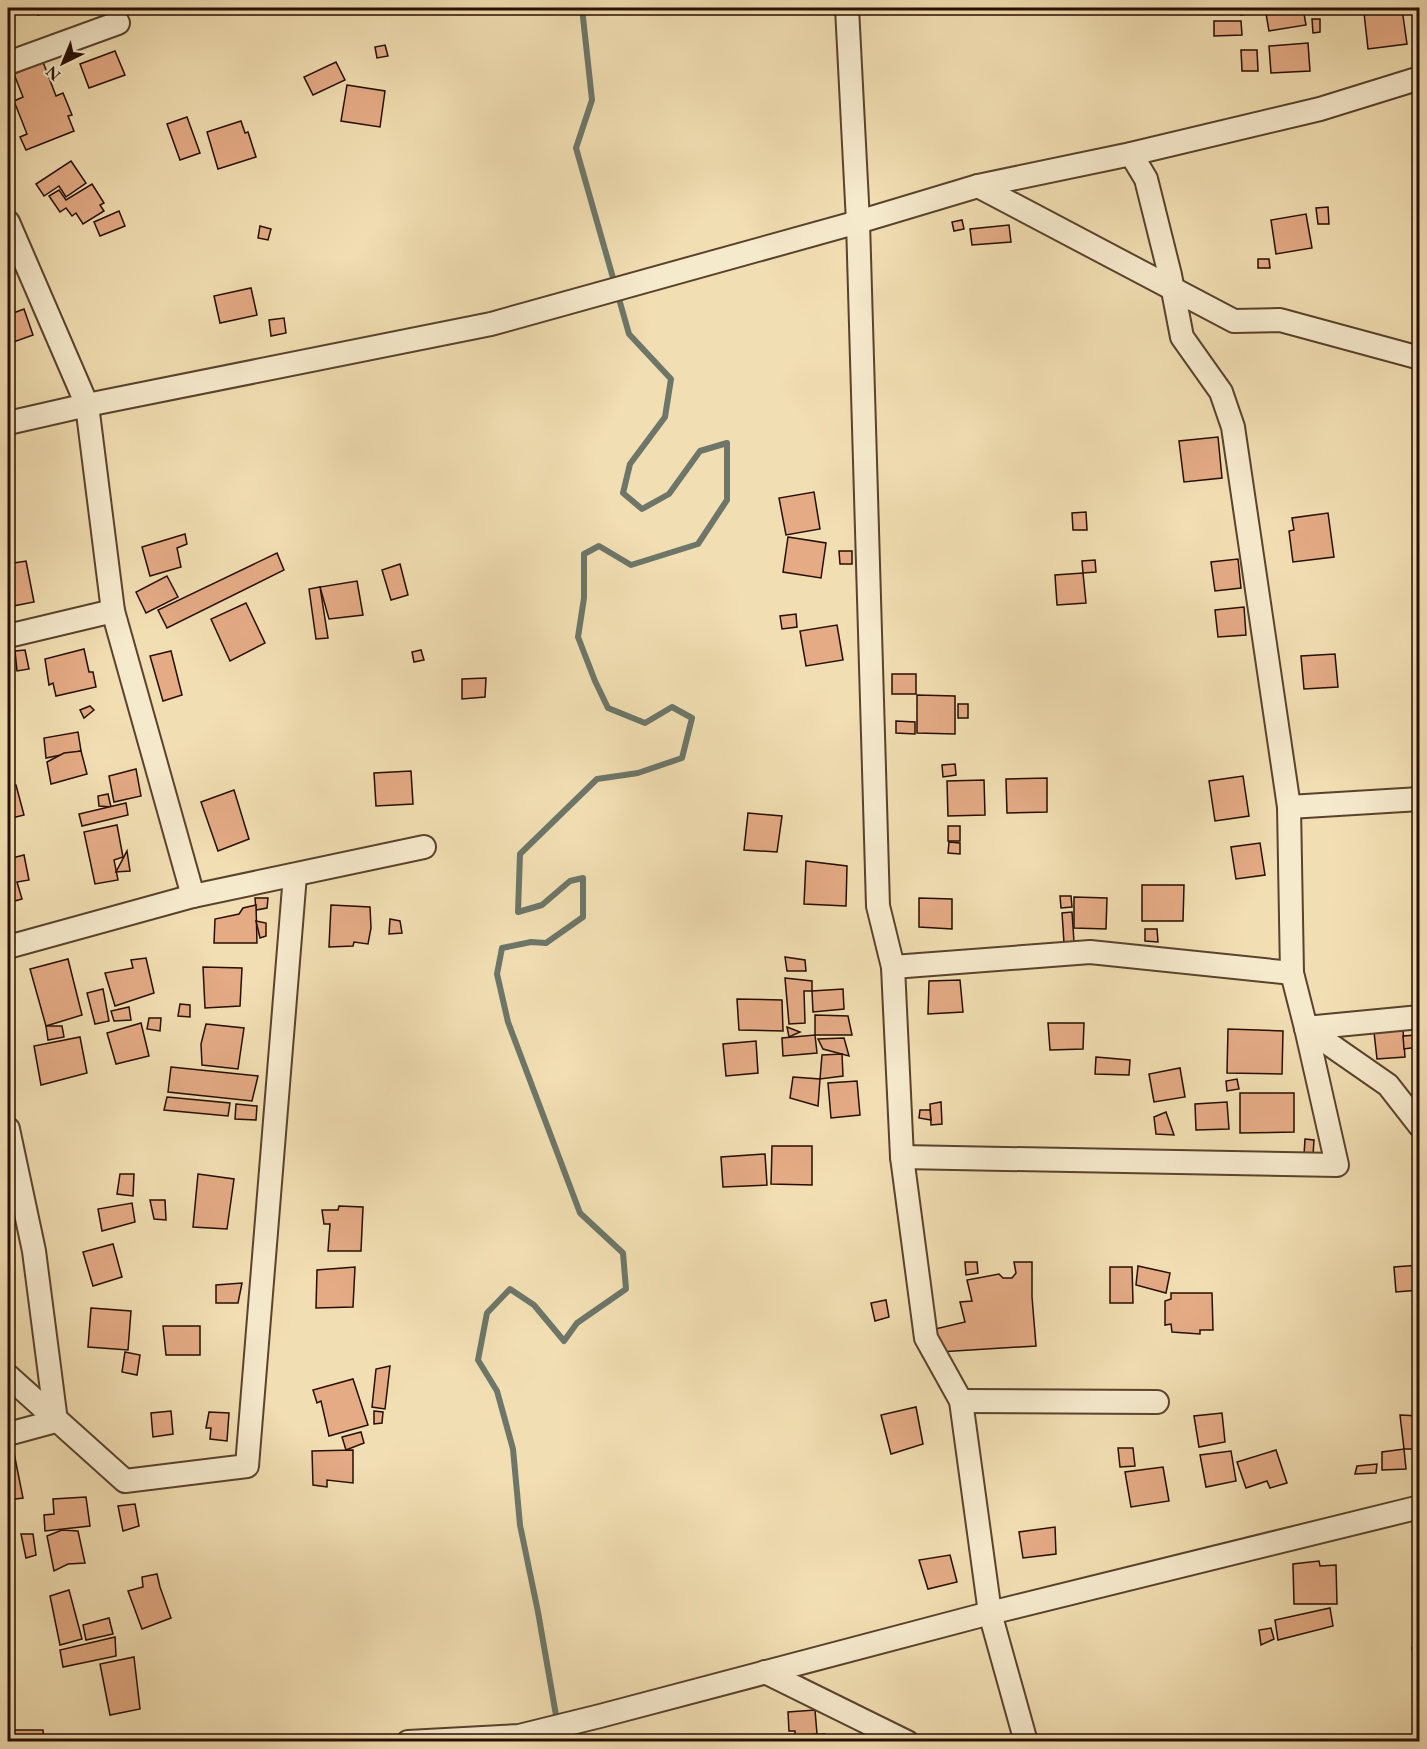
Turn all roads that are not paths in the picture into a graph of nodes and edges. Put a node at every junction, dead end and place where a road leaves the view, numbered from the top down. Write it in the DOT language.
graph roads {
  1 [pos="847,8"];
  2 [pos="118,23"];
  3 [pos="8,63"];
  4 [pos="1419,78"];
  5 [pos="1131,154"];
  6 [pos="978,186"];
  7 [pos="8,222"];
  8 [pos="858,222"];
  9 [pos="1172,287"];
  10 [pos="1419,358"];
  11 [pos="87,405"];
  12 [pos="8,423"];
  13 [pos="113,611"];
  14 [pos="8,636"];
  15 [pos="1419,799"];
  16 [pos="1289,807"];
  17 [pos="424,847"];
  18 [pos="295,874"];
  19 [pos="194,896"];
  20 [pos="8,947"];
  21 [pos="893,967"];
  22 [pos="1292,973"];
  23 [pos="1419,1017"];
  24 [pos="1306,1028"];
  25 [pos="1419,1126"];
  26 [pos="8,1129"];
  27 [pos="902,1157"];
  28 [pos="8,1376"];
  29 [pos="961,1401"];
  30 [pos="1157,1402"];
  31 [pos="56,1421"];
  32 [pos="8,1434"];
  33 [pos="1419,1507"];
  34 [pos="990,1613"];
  35 [pos="765,1672"];
  36 [pos="408,1742"];
  37 [pos="908,1742"];
  38 [pos="1026,1742"];
  1 -- 8 [label="street"];
  2 -- 3 [label="street"];
  4 -- 5 [label="street"];
  5 -- 6 [label="street"];
  5 -- 9 [label="street"];
  6 -- 8 [label="street"];
  6 -- 9 [label="street"];
  7 -- 11 [label="street"];
  8 -- 11 [label="street"];
  8 -- 21 [label="street"];
  9 -- 10 [label="street"];
  9 -- 16 [label="street"];
  11 -- 12 [label="street"];
  11 -- 13 [label="street"];
  13 -- 14 [label="street"];
  13 -- 19 [label="street"];
  15 -- 16 [label="street"];
  16 -- 22 [label="street"];
  17 -- 18 [label="street"];
  18 -- 19 [label="street"];
  18 -- 31 [label="street"];
  19 -- 20 [label="street"];
  21 -- 22 [label="street"];
  21 -- 27 [label="street"];
  22 -- 24 [label="street"];
  23 -- 24 [label="street"];
  24 -- 25 [label="street"];
  24 -- 27 [label="street"];
  26 -- 31 [label="street"];
  27 -- 29 [label="street"];
  28 -- 31 [label="street"];
  29 -- 30 [label="street"];
  29 -- 34 [label="street"];
  31 -- 32 [label="street"];
  33 -- 34 [label="street"];
  34 -- 35 [label="street"];
  34 -- 38 [label="street"];
  35 -- 36 [label="street"];
  35 -- 37 [label="street"];
}
